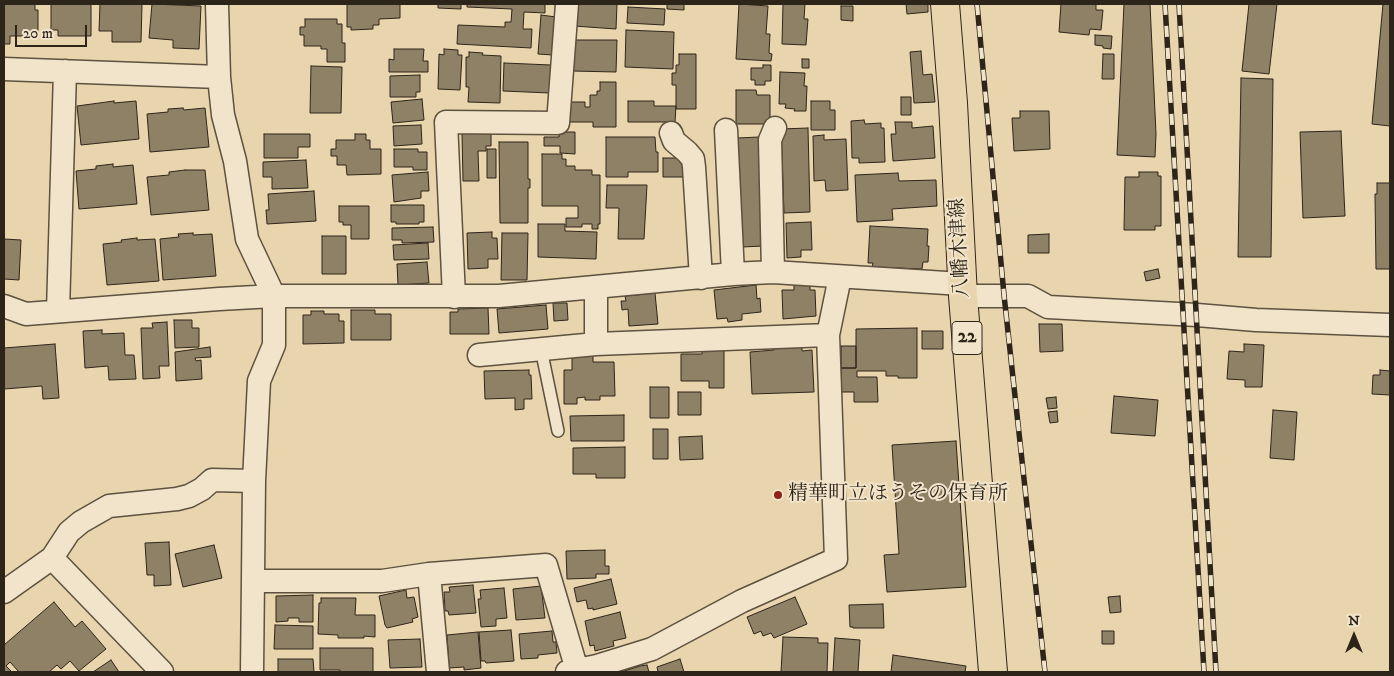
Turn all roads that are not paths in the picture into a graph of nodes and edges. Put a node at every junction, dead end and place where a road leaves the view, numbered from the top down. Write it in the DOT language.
graph roads {
  1 [pos="217,4"];
  2 [pos="567,4"];
  3 [pos="945,4"];
  4 [pos="4,69"];
  5 [pos="65,71"];
  6 [pos="219,77"];
  7 [pos="775,128"];
  8 [pos="726,130"];
  9 [pos="671,133"];
  10 [pos="773,272"];
  11 [pos="733,274"];
  12 [pos="840,277"];
  13 [pos="701,278"];
  14 [pos="596,288"];
  15 [pos="963,290"];
  16 [pos="274,296"];
  17 [pos="454,296"];
  18 [pos="4,306"];
  19 [pos="58,311"];
  20 [pos="1390,325"];
  21 [pos="828,334"];
  22 [pos="596,344"];
  23 [pos="541,350"];
  24 [pos="479,355"];
  25 [pos="558,431"];
  26 [pos="254,481"];
  27 [pos="52,558"];
  28 [pos="428,574"];
  29 [pos="253,581"];
  30 [pos="4,592"];
  31 [pos="572,671"];
  32 [pos="162,672"];
  33 [pos="252,672"];
  34 [pos="438,672"];
  35 [pos="993,672"];
  1 -- 6 [label="street"];
  2 -- 17 [label="street"];
  3 -- 15 [label="main road, 八幡木津線 / 22"];
  4 -- 5 [label="street"];
  5 -- 6 [label="street"];
  5 -- 19 [label="street"];
  6 -- 16 [label="street"];
  7 -- 10 [label="street"];
  8 -- 11 [label="street"];
  9 -- 13 [label="street"];
  10 -- 11 [label="street"];
  10 -- 12 [label="street"];
  11 -- 13 [label="street"];
  12 -- 15 [label="street"];
  12 -- 21 [label="street"];
  13 -- 14 [label="street"];
  14 -- 17 [label="street"];
  14 -- 22 [label="street"];
  15 -- 20 [label="street"];
  15 -- 35 [label="main road, 八幡木津線 / 22"];
  16 -- 17 [label="street"];
  16 -- 19 [label="street"];
  16 -- 26 [label="street"];
  18 -- 19 [label="street"];
  21 -- 22 [label="street"];
  21 -- 31 [label="street"];
  22 -- 23 [label="street"];
  23 -- 24 [label="street"];
  23 -- 25 [label="lane"];
  26 -- 27 [label="street"];
  26 -- 29 [label="street"];
  27 -- 30 [label="street"];
  27 -- 32 [label="street"];
  28 -- 29 [label="street"];
  28 -- 31 [label="street"];
  28 -- 34 [label="street"];
  29 -- 33 [label="street"];
}
